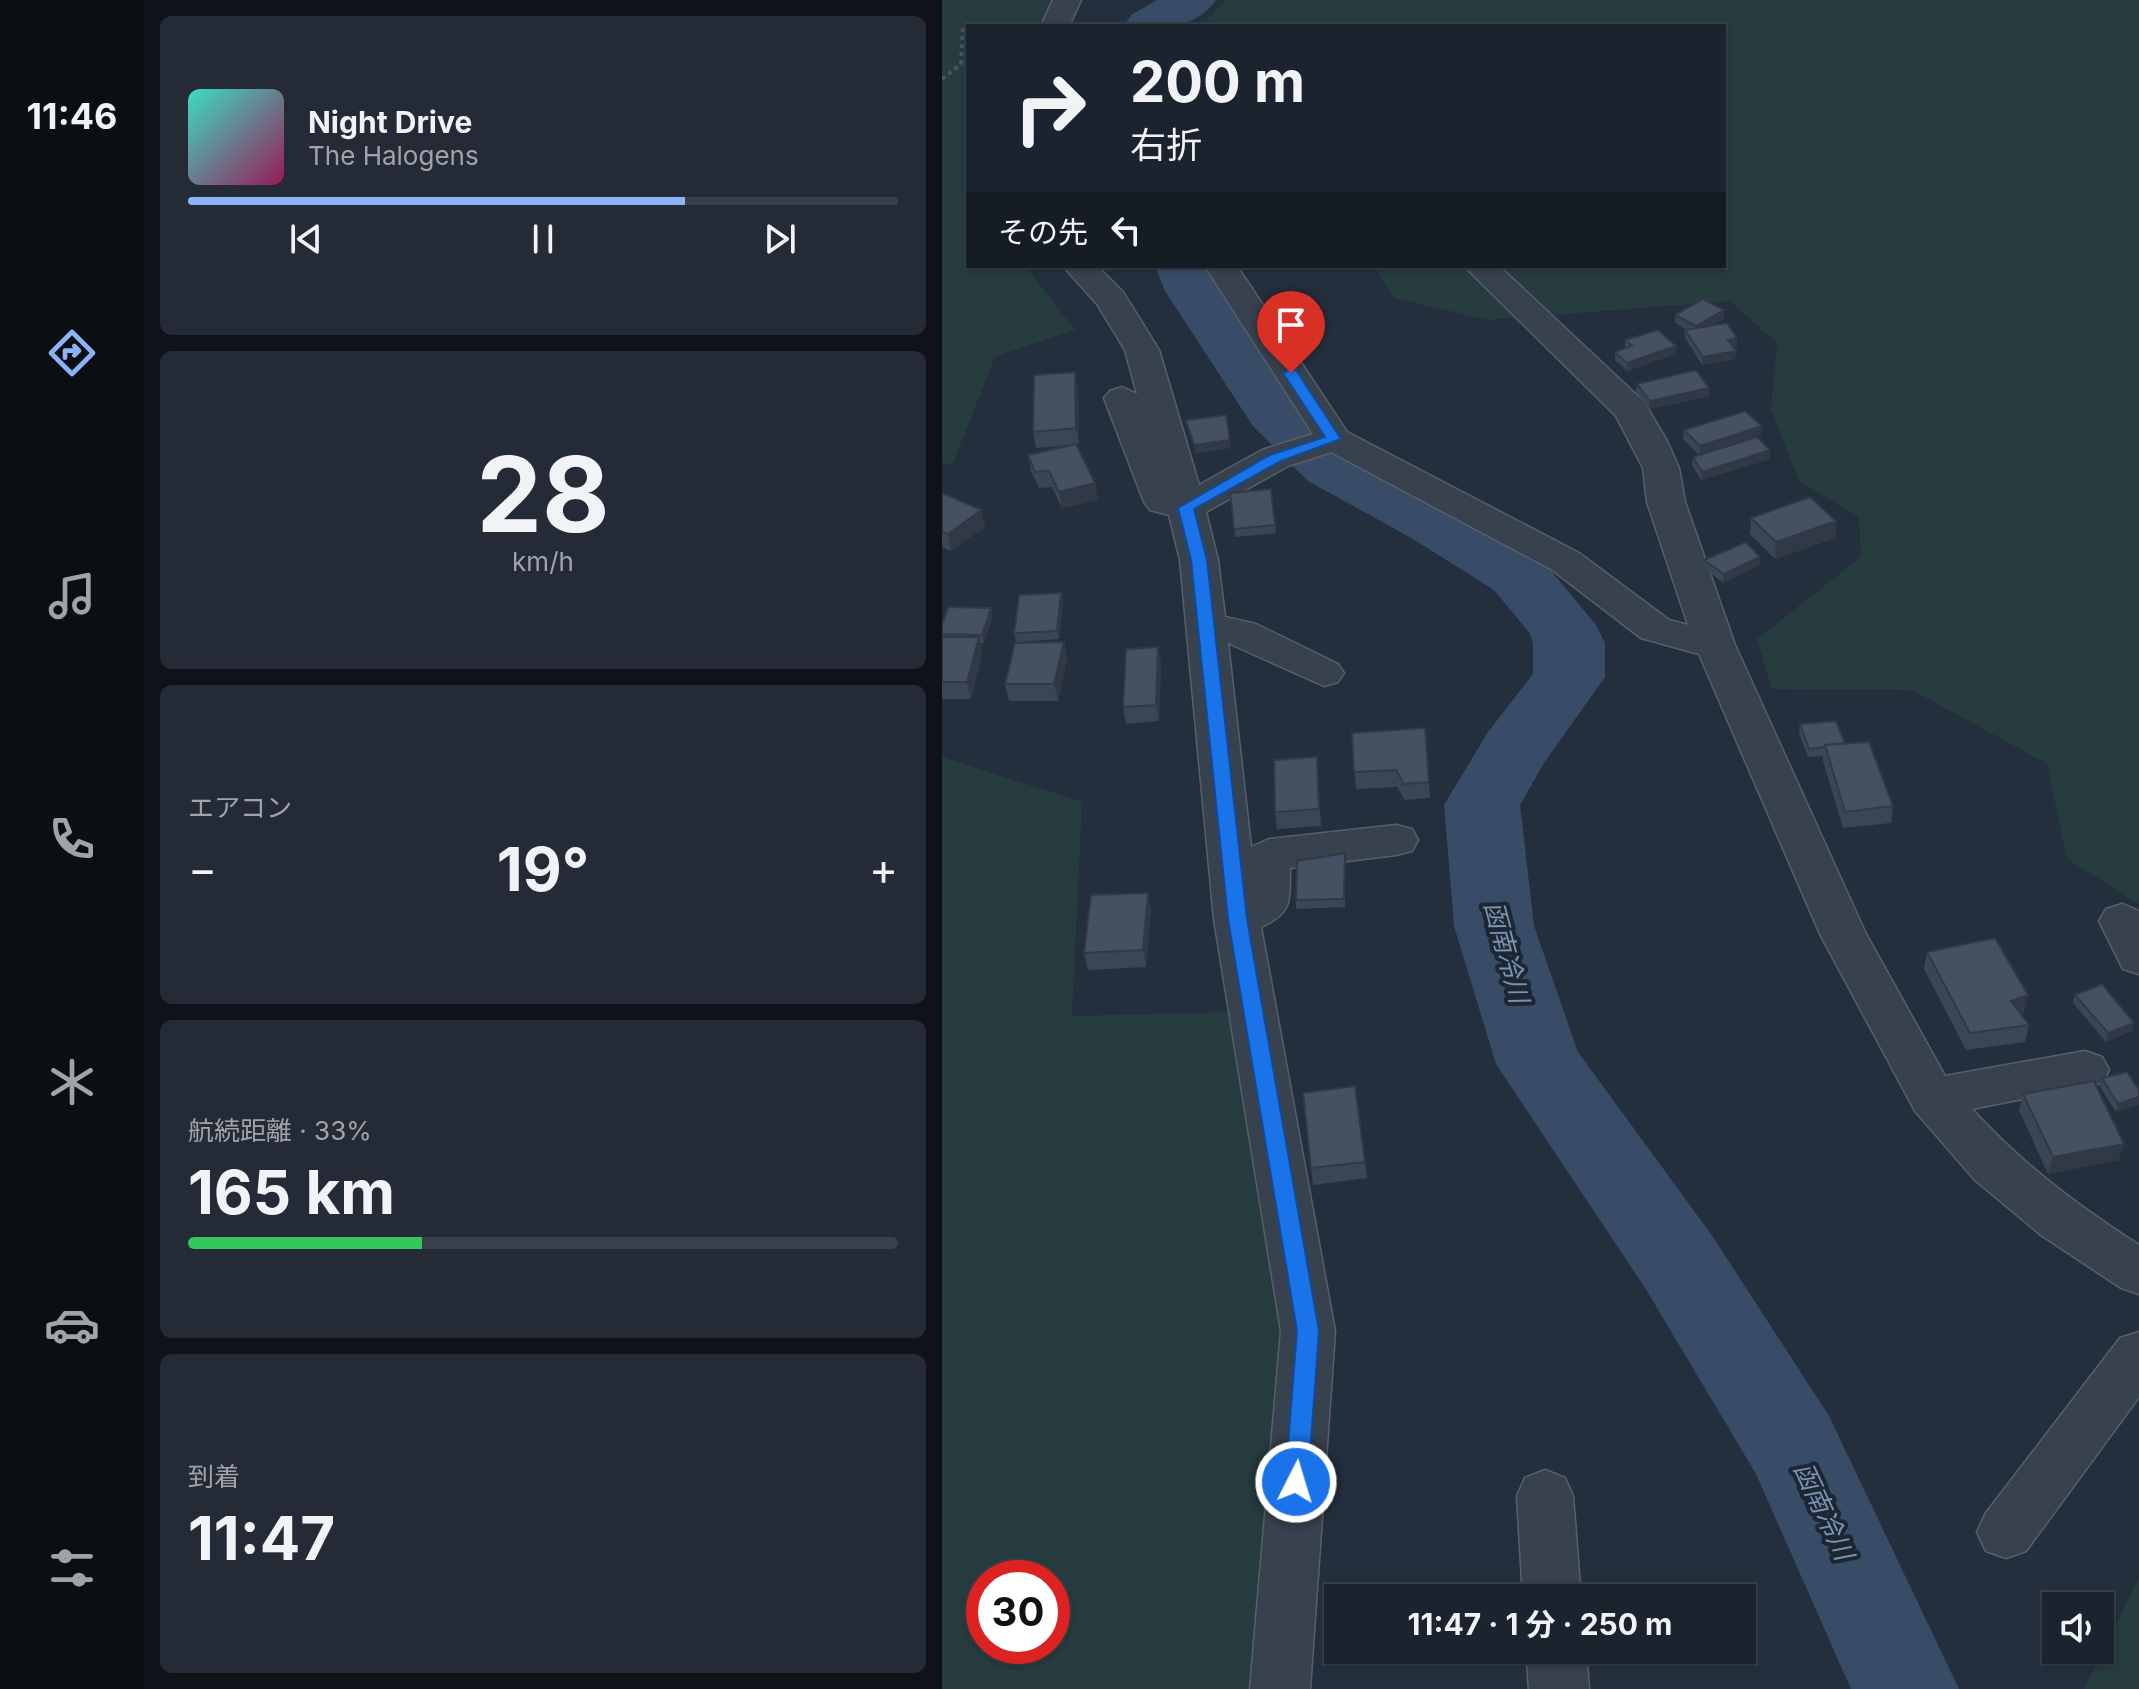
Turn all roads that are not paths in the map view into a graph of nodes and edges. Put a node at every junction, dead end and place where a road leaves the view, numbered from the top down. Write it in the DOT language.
graph roads {
  1 [pos="1067,0"];
  2 [pos="1056,24"];
  3 [pos="1081,268"];
  4 [pos="1222,268"];
  5 [pos="1482,268"];
  6 [pos="1122,398"];
  7 [pos="1334,439"];
  8 [pos="1186,508"];
  9 [pos="1206,627"];
  10 [pos="1715,645"];
  11 [pos="1324,673"];
  12 [pos="1396,840"];
  13 [pos="1237,919"];
  14 [pos="2085,1070"];
  15 [pos="1932,1097"];
  16 [pos="2139,1272"];
  17 [pos="2139,1355"];
  18 [pos="1545,1496"];
  19 [pos="2006,1532"];
  20 [pos="1551,1584"];
  21 [pos="1557,1664"];
  22 [pos="1280,1689"];
  23 [pos="1559,1689"];
  1 -- 2 [label="street"];
  3 -- 8 [label="street"];
  4 -- 7 [label="street"];
  5 -- 10 [label="street"];
  6 -- 8 [label="street"];
  7 -- 8 [label="street"];
  7 -- 10 [label="street"];
  8 -- 9 [label="street"];
  9 -- 11 [label="street"];
  9 -- 13 [label="street"];
  10 -- 15 [label="street"];
  12 -- 13 [label="street"];
  13 -- 22 [label="street"];
  14 -- 15 [label="street"];
  15 -- 16 [label="street"];
  17 -- 19 [label="street"];
  18 -- 20 [label="street"];
  21 -- 23 [label="street"];
}
